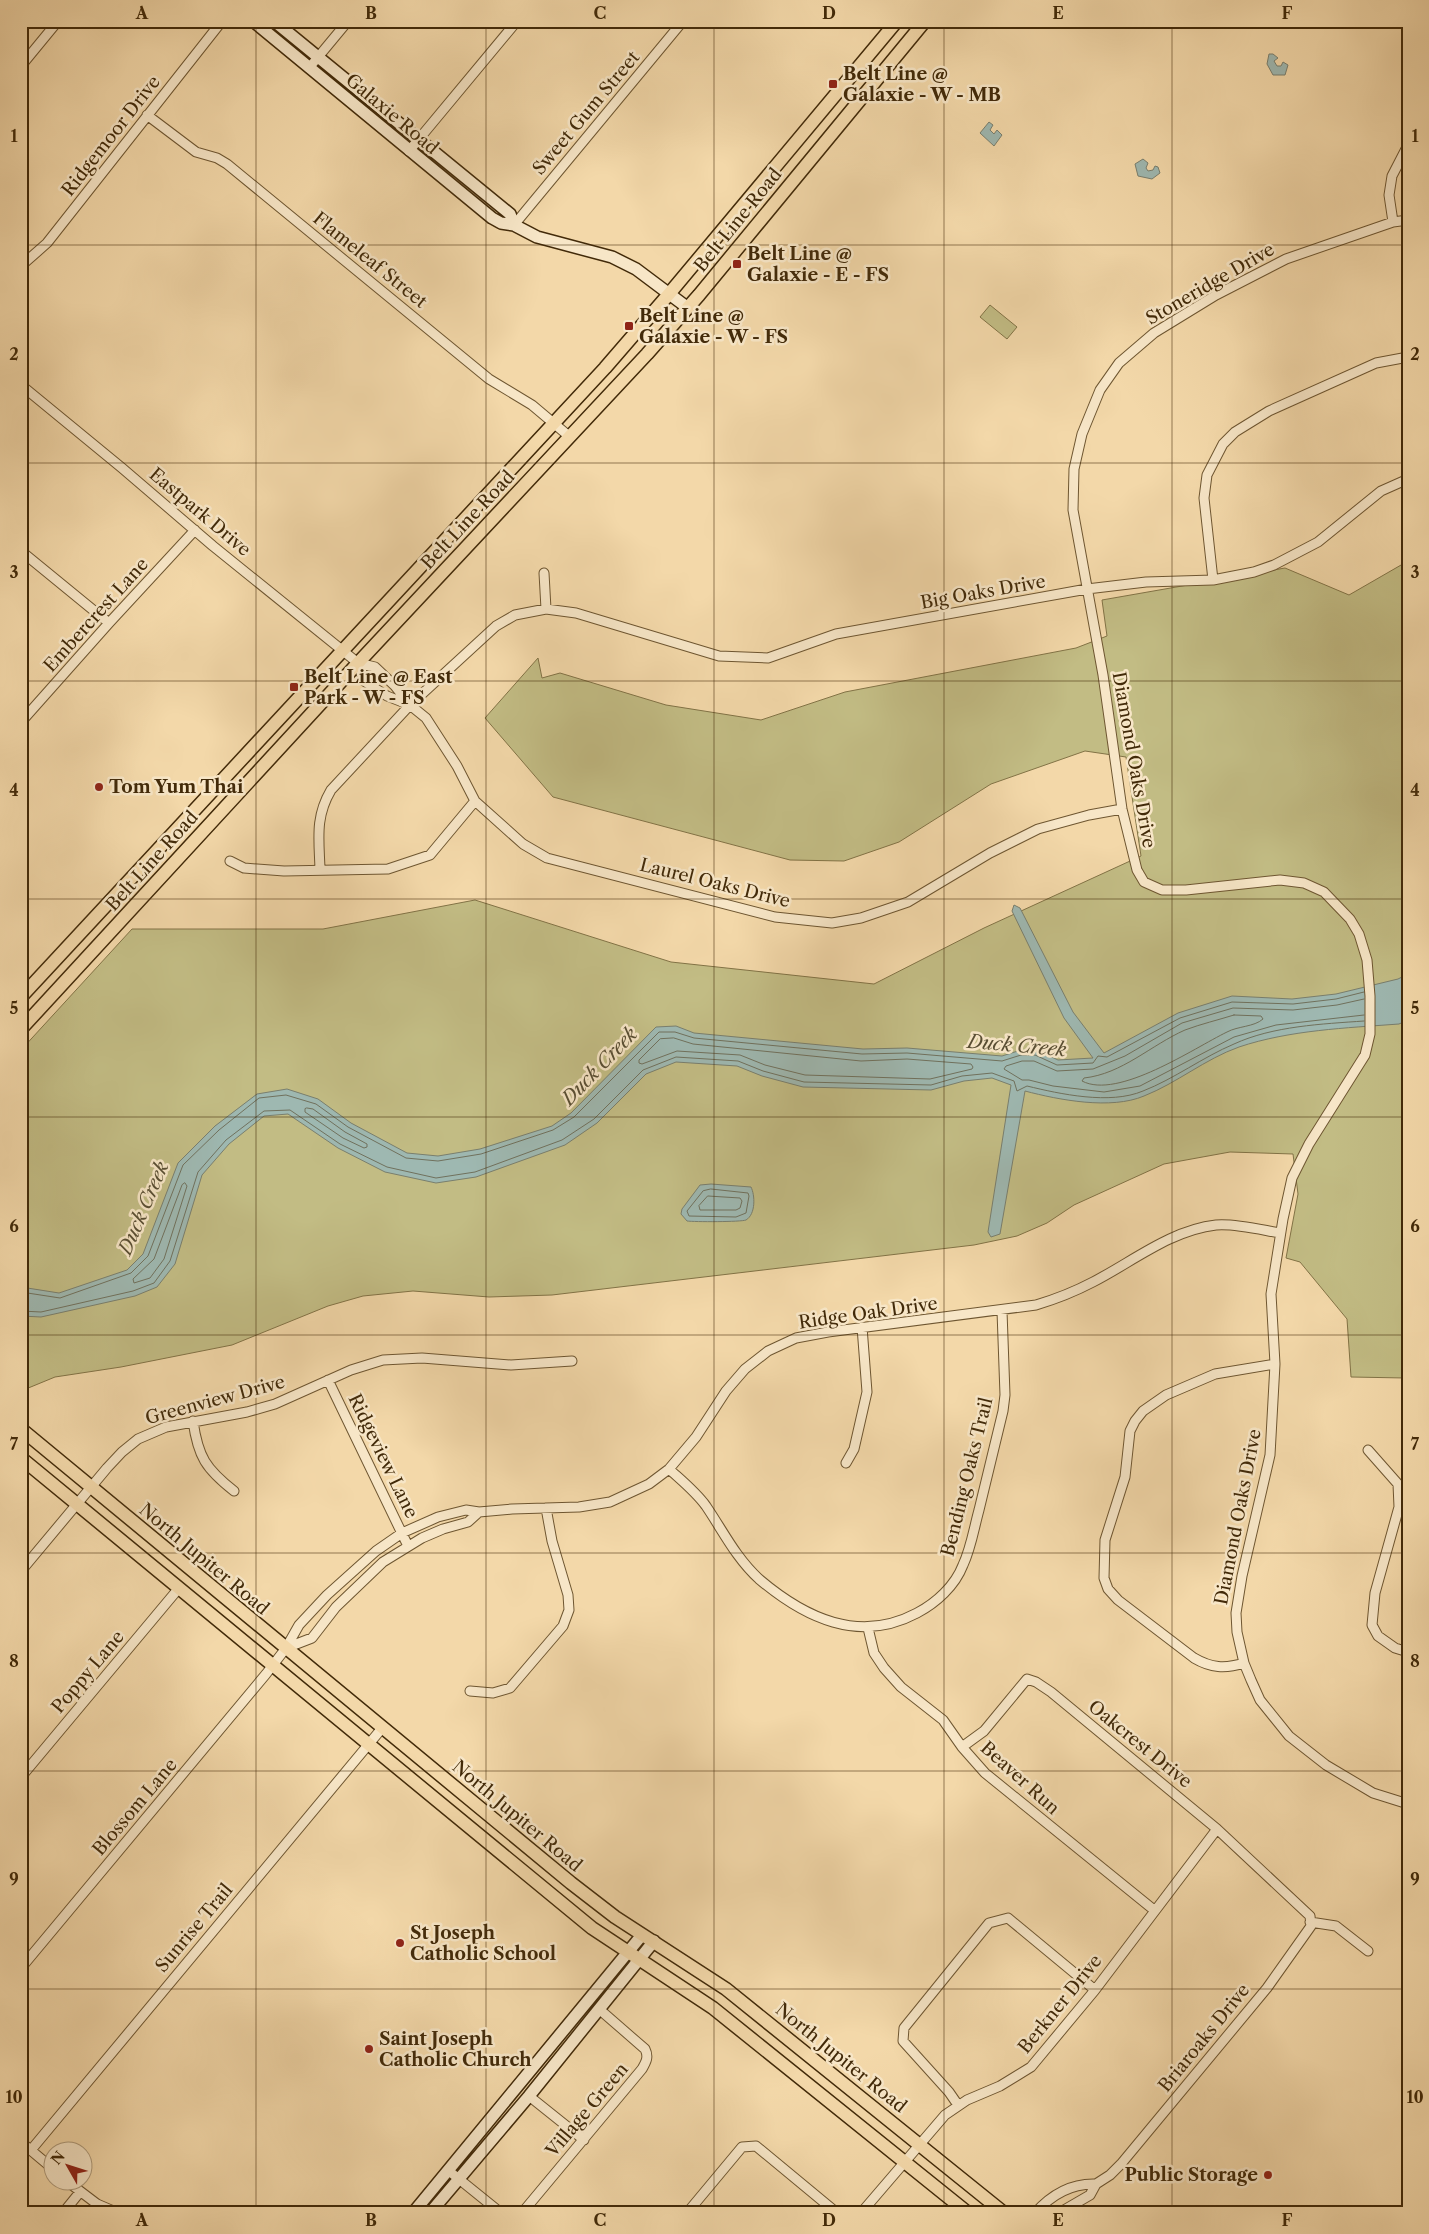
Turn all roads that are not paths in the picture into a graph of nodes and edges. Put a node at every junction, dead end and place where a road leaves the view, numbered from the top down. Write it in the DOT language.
graph roads {
  1 [pos="58,21"];
  2 [pos="222,21"];
  3 [pos="253,21"];
  4 [pos="274,21"];
  5 [pos="348,21"];
  6 [pos="517,21"];
  7 [pos="683,21"];
  8 [pos="897,21"];
  9 [pos="925,21"];
  10 [pos="878,44"];
  11 [pos="318,58"];
  12 [pos="894,58"];
  13 [pos="21,66"];
  14 [pos="309,68"];
  15 [pos="147,115"];
  16 [pos="419,140"];
  17 [pos="1408,144"];
  18 [pos="409,151"];
  19 [pos="1408,220"];
  20 [pos="1393,222"];
  21 [pos="514,225"];
  22 [pos="21,266"];
  23 [pos="669,294"];
  24 [pos="688,308"];
  25 [pos="1408,357"];
  26 [pos="21,385"];
  27 [pos="553,423"];
  28 [pos="570,437"];
  29 [pos="1408,479"];
  30 [pos="195,530"];
  31 [pos="21,551"];
  32 [pos="544,574"];
  33 [pos="1213,580"];
  34 [pos="1087,590"];
  35 [pos="546,608"];
  36 [pos="108,623"];
  37 [pos="343,650"];
  38 [pos="358,663"];
  39 [pos="410,705"];
  40 [pos="22,719"];
  41 [pos="260,739"];
  42 [pos="275,753"];
  43 [pos="475,801"];
  44 [pos="1122,809"];
  45 [pos="230,861"];
  46 [pos="320,869"];
  47 [pos="109,902"];
  48 [pos="126,917"];
  49 [pos="21,997"];
  50 [pos="21,1029"];
  51 [pos="1280,1232"];
  52 [pos="1002,1311"];
  53 [pos="862,1327"];
  54 [pos="572,1361"];
  55 [pos="1275,1364"];
  56 [pos="328,1380"];
  57 [pos="193,1420"];
  58 [pos="21,1429"];
  59 [pos="1368,1450"];
  60 [pos="21,1458"];
  61 [pos="846,1463"];
  62 [pos="668,1468"];
  63 [pos="91,1488"];
  64 [pos="234,1491"];
  65 [pos="78,1504"];
  66 [pos="546,1508"];
  67 [pos="1403,1508"];
  68 [pos="479,1512"];
  69 [pos="402,1533"];
  70 [pos="408,1546"];
  71 [pos="21,1571"];
  72 [pos="179,1588"];
  73 [pos="868,1628"];
  74 [pos="286,1648"];
  75 [pos="1408,1652"];
  76 [pos="1244,1663"];
  77 [pos="272,1666"];
  78 [pos="470,1691"];
  79 [pos="383,1727"];
  80 [pos="369,1744"];
  81 [pos="962,1746"];
  82 [pos="21,1777"];
  83 [pos="453,1786"];
  84 [pos="440,1802"];
  85 [pos="1408,1804"];
  86 [pos="1218,1828"];
  87 [pos="540,1858"];
  88 [pos="526,1874"];
  89 [pos="1154,1910"];
  90 [pos="1310,1922"];
  91 [pos="642,1935"];
  92 [pos="654,1941"];
  93 [pos="1368,1951"];
  94 [pos="628,1952"];
  95 [pos="639,1960"];
  96 [pos="21,1968"];
  97 [pos="1095,1990"];
  98 [pos="599,2009"];
  99 [pos="529,2096"];
  100 [pos="958,2105"];
  101 [pos="584,2140"];
  102 [pos="21,2142"];
  103 [pos="919,2144"];
  104 [pos="30,2150"];
  105 [pos="42,2160"];
  106 [pos="905,2161"];
  107 [pos="448,2171"];
  108 [pos="458,2179"];
  109 [pos="1096,2184"];
  110 [pos="80,2192"];
  111 [pos="63,2213"];
  112 [pos="118,2213"];
  113 [pos="413,2213"];
  114 [pos="430,2213"];
  115 [pos="501,2213"];
  116 [pos="522,2213"];
  117 [pos="687,2213"];
  118 [pos="837,2213"];
  119 [pos="861,2213"];
  120 [pos="968,2213"];
  121 [pos="1004,2213"];
  122 [pos="1035,2213"];
  123 [pos="1059,2213"];
  1 -- 13 [label="street"];
  2 -- 15 [label="street, Ridgemoor Drive"];
  3 -- 14 [label="street, Galaxie Road"];
  4 -- 11 [label="street, Galaxie Road"];
  5 -- 11 [label="street"];
  6 -- 16 [label="street"];
  7 -- 21 [label="street, Sweet Gum Street"];
  8 -- 10 [label="main road, Belt Line Road"];
  9 -- 12 [label="main road, Belt Line Road"];
  10 -- 12 [label="main road"];
  10 -- 23 [label="main road, Belt Line Road"];
  11 -- 14 [label="street"];
  11 -- 16 [label="street, Galaxie Road"];
  12 -- 24 [label="main road, Belt Line Road"];
  14 -- 18 [label="street, Galaxie Road"];
  15 -- 22 [label="street, Ridgemoor Drive"];
  15 -- 27 [label="street, Flameleaf Street"];
  16 -- 18 [label="street"];
  16 -- 21 [label="street, Galaxie Road"];
  17 -- 20 [label="street"];
  18 -- 21 [label="street, Galaxie Road"];
  19 -- 20 [label="street, Stoneridge Drive"];
  20 -- 34 [label="street, Stoneridge Drive"];
  21 -- 23 [label="street, Galaxie Road"];
  23 -- 24 [label="street, Galaxie Road"];
  23 -- 27 [label="main road, Belt Line Road"];
  24 -- 28 [label="main road, Belt Line Road"];
  25 -- 33 [label="street"];
  26 -- 30 [label="street, Eastpark Drive"];
  27 -- 28 [label="street, Flameleaf Street"];
  27 -- 37 [label="main road, Belt Line Road"];
  28 -- 38 [label="main road, Belt Line Road"];
  29 -- 33 [label="street, Big Oaks Drive"];
  30 -- 36 [label="street, Embercrest Lane"];
  30 -- 37 [label="street, Eastpark Drive"];
  31 -- 36 [label="street"];
  32 -- 35 [label="street"];
  33 -- 34 [label="street, Big Oaks Drive"];
  34 -- 35 [label="street, Big Oaks Drive"];
  34 -- 44 [label="street, Diamond Oaks Drive"];
  35 -- 39 [label="street, Big Oaks Drive"];
  36 -- 40 [label="street, Embercrest Lane"];
  37 -- 38 [label="street, Eastpark Drive"];
  37 -- 41 [label="main road, Belt Line Road"];
  38 -- 39 [label="street, Laurel Oaks Drive"];
  38 -- 39 [label="street, Laurel Oaks Drive"];
  38 -- 42 [label="main road, Belt Line Road"];
  39 -- 43 [label="street, Laurel Oaks Drive"];
  39 -- 46 [label="street, Big Oaks Drive"];
  41 -- 42 [label="main road"];
  41 -- 47 [label="main road, Belt Line Road"];
  42 -- 48 [label="main road, Belt Line Road"];
  43 -- 44 [label="street, Laurel Oaks Drive"];
  43 -- 46 [label="street"];
  44 -- 51 [label="street, Diamond Oaks Drive"];
  45 -- 46 [label="street"];
  47 -- 48 [label="main road"];
  47 -- 49 [label="main road, Belt Line Road"];
  48 -- 50 [label="main road, Belt Line Road"];
  51 -- 52 [label="street, Ridge Oak Drive"];
  51 -- 55 [label="street, Diamond Oaks Drive"];
  52 -- 53 [label="street, Ridge Oak Drive"];
  52 -- 73 [label="street, Bending Oaks Trail"];
  53 -- 61 [label="street"];
  53 -- 62 [label="street, Ridge Oak Drive"];
  54 -- 56 [label="street, Greenview Drive"];
  55 -- 76 [label="street, Diamond Oaks Drive"];
  55 -- 76 [label="street"];
  56 -- 57 [label="street, Greenview Drive"];
  56 -- 69 [label="street, Ridgeview Lane"];
  57 -- 63 [label="street, Greenview Drive"];
  57 -- 64 [label="street"];
  58 -- 63 [label="main road, North Jupiter Road"];
  59 -- 67 [label="street"];
  60 -- 65 [label="main road"];
  62 -- 66 [label="street, Ridge Oak Drive"];
  62 -- 73 [label="street, Bending Oaks Trail"];
  63 -- 65 [label="street, Greenview Drive"];
  63 -- 74 [label="main road, North Jupiter Road"];
  65 -- 71 [label="street, Greenview Drive"];
  65 -- 72 [label="main road"];
  66 -- 68 [label="street, Ridge Oak Drive"];
  66 -- 78 [label="street"];
  67 -- 75 [label="street"];
  68 -- 69 [label="street, Ridge Oak Drive"];
  68 -- 70 [label="street, Ridge Oak Drive"];
  69 -- 70 [label="street, Ridgeview Lane"];
  69 -- 74 [label="street, Ridge Oak Drive"];
  70 -- 74 [label="street, Ridge Oak Drive"];
  72 -- 77 [label="main road"];
  72 -- 82 [label="street, Poppy Lane"];
  73 -- 81 [label="street, Beaver Run"];
  74 -- 77 [label="street, Blossom Lane"];
  74 -- 79 [label="main road, North Jupiter Road"];
  76 -- 85 [label="street, Diamond Oaks Drive"];
  77 -- 80 [label="main road"];
  77 -- 96 [label="street, Blossom Lane"];
  79 -- 80 [label="street, Sunrise Trail"];
  79 -- 83 [label="main road, North Jupiter Road"];
  80 -- 84 [label="main road"];
  80 -- 104 [label="street, Sunrise Trail"];
  81 -- 86 [label="street, Oakcrest Drive"];
  81 -- 89 [label="street, Beaver Run"];
  83 -- 84 [label="main road"];
  83 -- 87 [label="main road, North Jupiter Road"];
  84 -- 88 [label="main road"];
  86 -- 89 [label="street, Berkner Drive"];
  86 -- 90 [label="street, Oakcrest Drive"];
  87 -- 88 [label="main road"];
  87 -- 91 [label="main road, North Jupiter Road"];
  88 -- 94 [label="main road"];
  89 -- 97 [label="street, Berkner Drive"];
  90 -- 93 [label="street"];
  90 -- 109 [label="street, Briaroaks Drive"];
  91 -- 92 [label="main road, North Jupiter Road"];
  91 -- 94 [label="street"];
  92 -- 95 [label="street"];
  92 -- 103 [label="main road, North Jupiter Road"];
  94 -- 95 [label="main road"];
  94 -- 107 [label="street"];
  95 -- 98 [label="street"];
  95 -- 106 [label="main road"];
  97 -- 100 [label="street, Berkner Drive"];
  97 -- 100 [label="street"];
  98 -- 99 [label="street"];
  98 -- 101 [label="street, Village Green"];
  99 -- 101 [label="street"];
  99 -- 108 [label="street"];
  100 -- 103 [label="street, Berkner Drive"];
  101 -- 116 [label="street, Village Green"];
  102 -- 104 [label="street"];
  103 -- 106 [label="street, Berkner Drive"];
  103 -- 121 [label="main road, North Jupiter Road"];
  104 -- 105 [label="street"];
  106 -- 119 [label="street, Berkner Drive"];
  106 -- 120 [label="main road"];
  107 -- 108 [label="street"];
  107 -- 113 [label="street"];
  108 -- 114 [label="street"];
  108 -- 115 [label="street"];
  109 -- 122 [label="street"];
  109 -- 123 [label="street, Briaroaks Drive"];
  110 -- 111 [label="street"];
  110 -- 112 [label="street"];
  117 -- 118 [label="street"];
}
